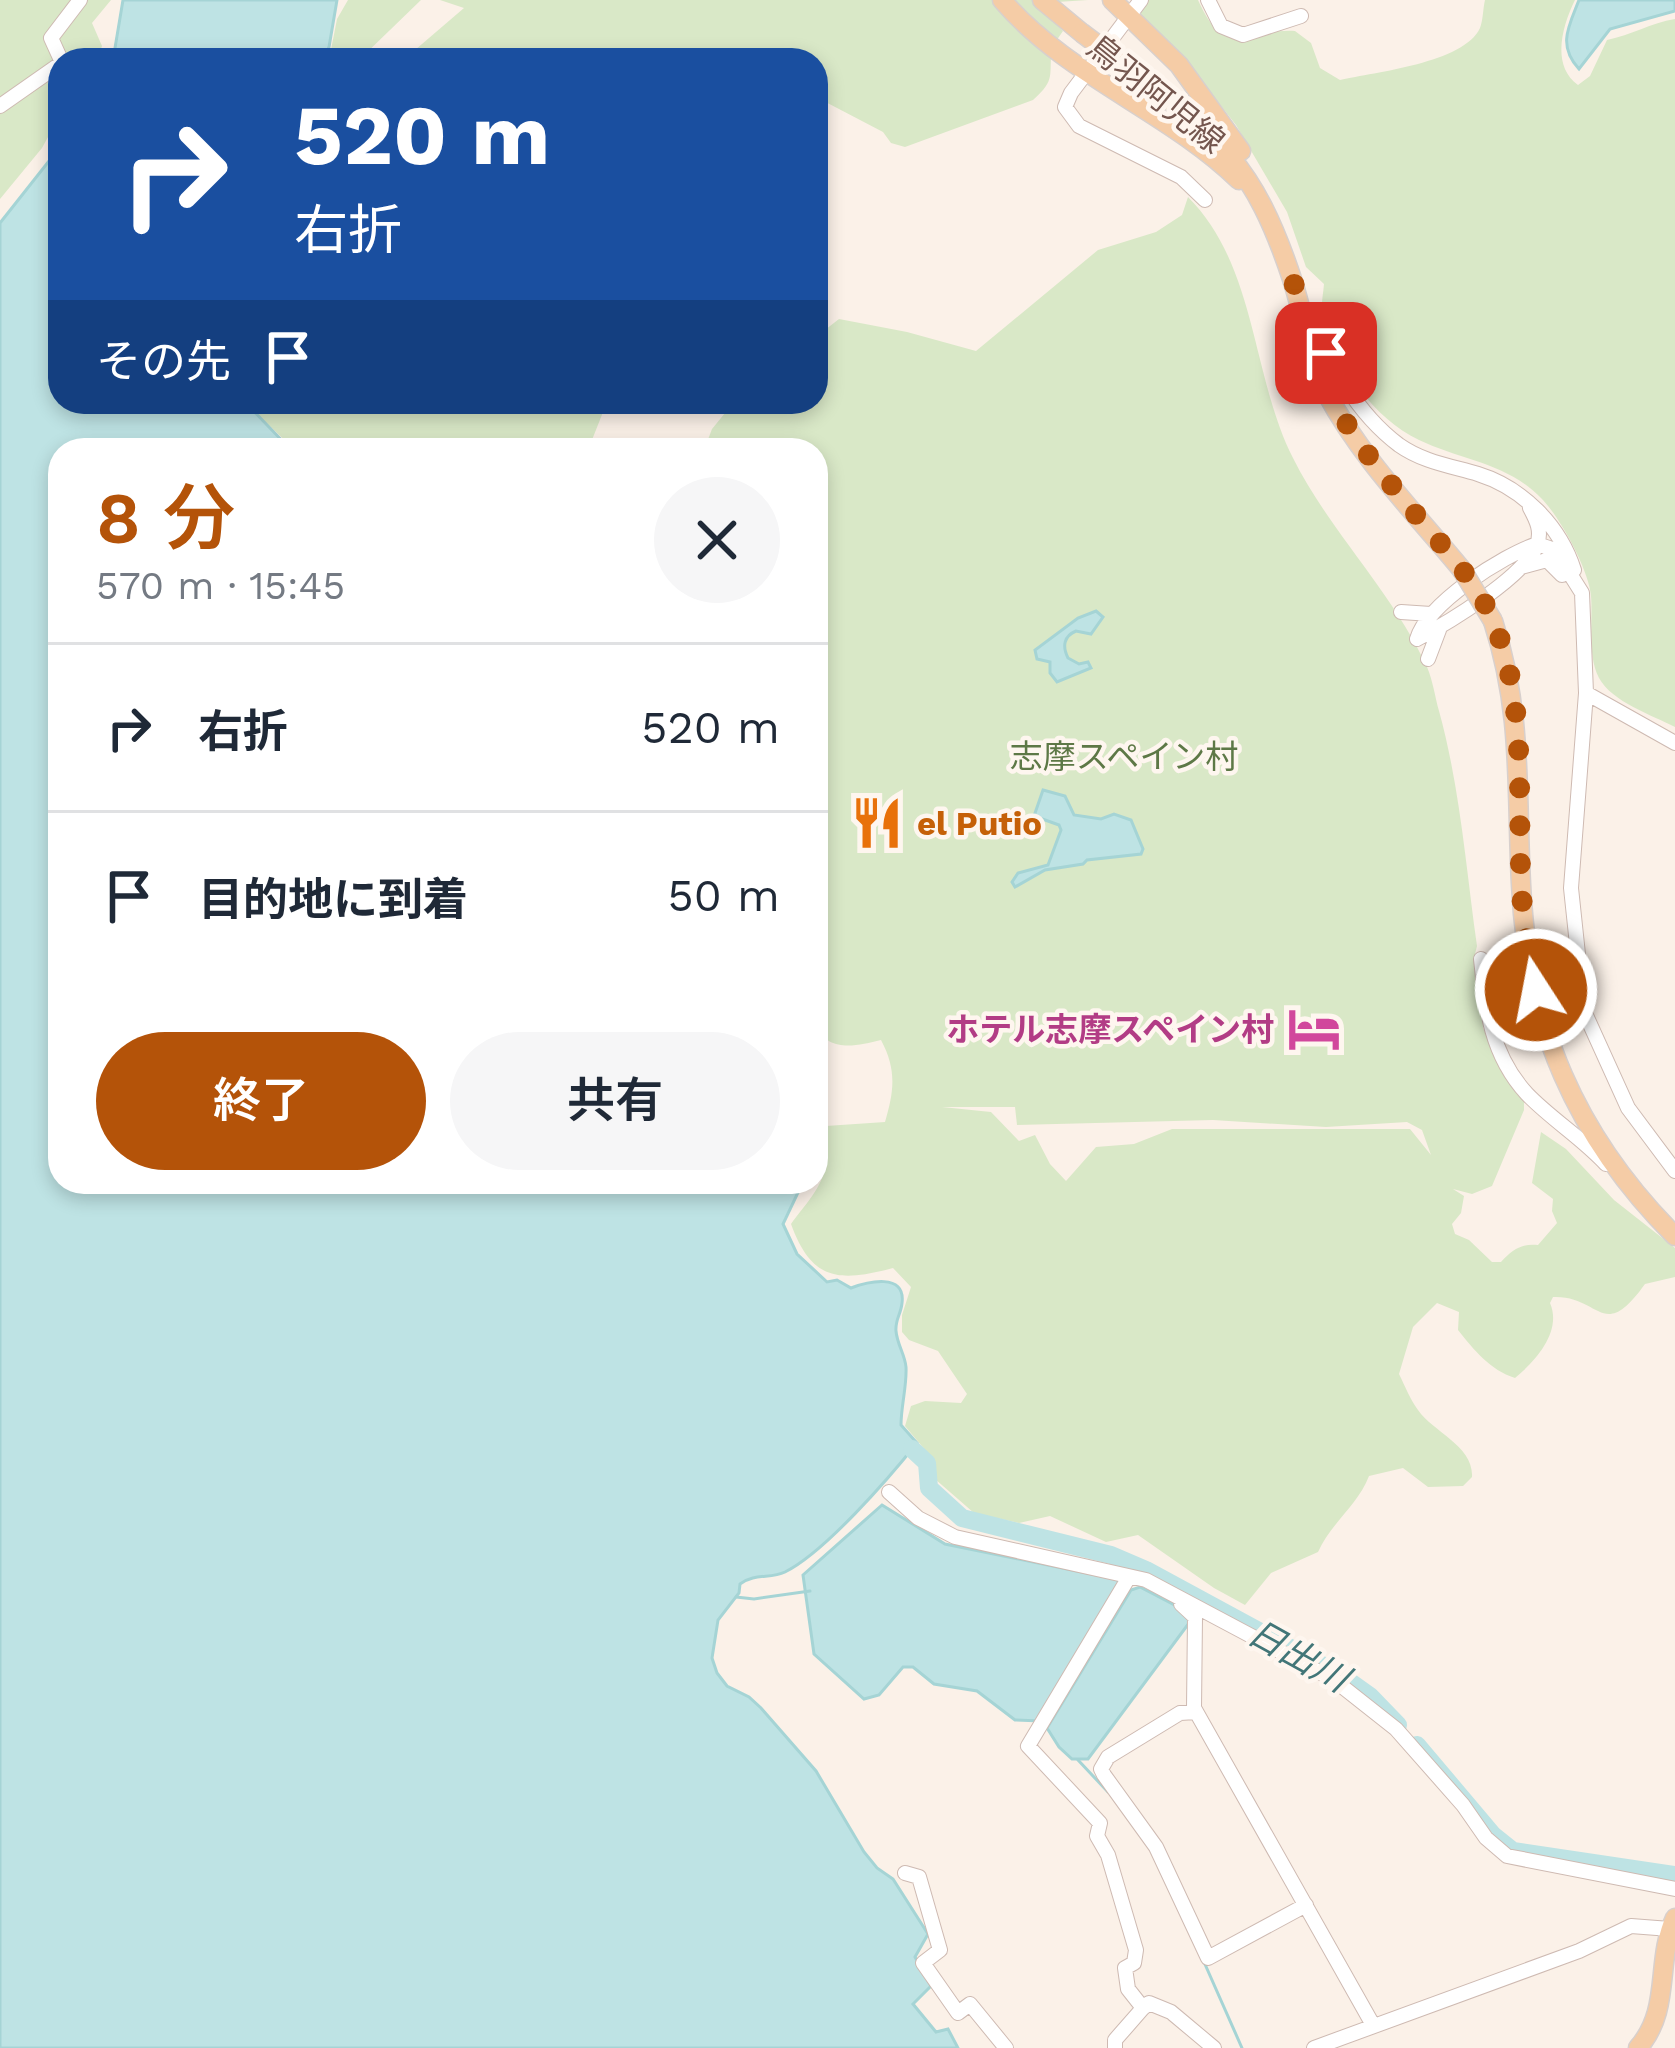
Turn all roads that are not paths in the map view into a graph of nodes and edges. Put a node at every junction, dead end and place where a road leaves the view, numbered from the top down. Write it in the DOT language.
graph roads {
  1 [pos="80,0"];
  2 [pos="1002,0"];
  3 [pos="1042,0"];
  4 [pos="1112,0"];
  5 [pos="1208,0"];
  6 [pos="1134,7"];
  7 [pos="1301,16"];
  8 [pos="55,48"];
  9 [pos="1088,70"];
  10 [pos="48,71"];
  11 [pos="0,106"];
  12 [pos="1205,200"];
  13 [pos="1264,204"];
  14 [pos="1294,284"];
  15 [pos="1526,499"];
  16 [pos="1538,544"];
  17 [pos="1521,566"];
  18 [pos="1582,593"];
  19 [pos="1401,612"];
  20 [pos="1582,617"];
  21 [pos="1436,620"];
  22 [pos="1417,639"];
  23 [pos="1428,659"];
  24 [pos="1586,693"];
  25 [pos="1675,743"];
  26 [pos="1481,959"];
  27 [pos="1675,1172"];
  28 [pos="1638,1199"];
  29 [pos="1675,1236"];
  30 [pos="889,1492"];
  31 [pos="1129,1577"];
  32 [pos="1196,1712"];
  33 [pos="904,1873"];
  34 [pos="1675,1889"];
  35 [pos="1306,1905"];
  36 [pos="1672,1924"];
  37 [pos="1143,2008"];
  38 [pos="1373,2025"];
  39 [pos="1006,2048"];
  40 [pos="1115,2048"];
  41 [pos="1214,2048"];
  42 [pos="1314,2048"];
  43 [pos="1639,2048"];
  1 -- 8 [label="street"];
  2 -- 9 [label="main road"];
  3 -- 13 [label="main road, 鳥羽阿児線, bridge"];
  4 -- 6 [label="main road"];
  5 -- 7 [label="street"];
  6 -- 9 [label="street"];
  6 -- 13 [label="main road"];
  9 -- 12 [label="street"];
  9 -- 13 [label="main road"];
  10 -- 11 [label="street"];
  13 -- 14 [label="main road, 鳥羽阿児線"];
  14 -- 15 [label="street"];
  14 -- 28 [label="main road, 鳥羽阿児線, bridge"];
  15 -- 16 [label="street"];
  15 -- 18 [label="street"];
  16 -- 17 [label="street"];
  16 -- 18 [label="street"];
  16 -- 21 [label="street"];
  17 -- 20 [label="street"];
  17 -- 21 [label="street"];
  18 -- 20 [label="street"];
  19 -- 21 [label="street"];
  20 -- 24 [label="street"];
  21 -- 22 [label="street"];
  21 -- 23 [label="street"];
  24 -- 25 [label="street"];
  24 -- 27 [label="street"];
  26 -- 28 [label="street"];
  28 -- 29 [label="main road, 鳥羽阿児線"];
  30 -- 31 [label="street"];
  31 -- 32 [label="street"];
  31 -- 34 [label="street"];
  31 -- 37 [label="street"];
  32 -- 35 [label="street"];
  32 -- 35 [label="street"];
  33 -- 39 [label="street"];
  35 -- 38 [label="street"];
  36 -- 38 [label="street"];
  36 -- 43 [label="main road"];
  37 -- 40 [label="street"];
  37 -- 41 [label="street"];
  38 -- 42 [label="street"];
}
